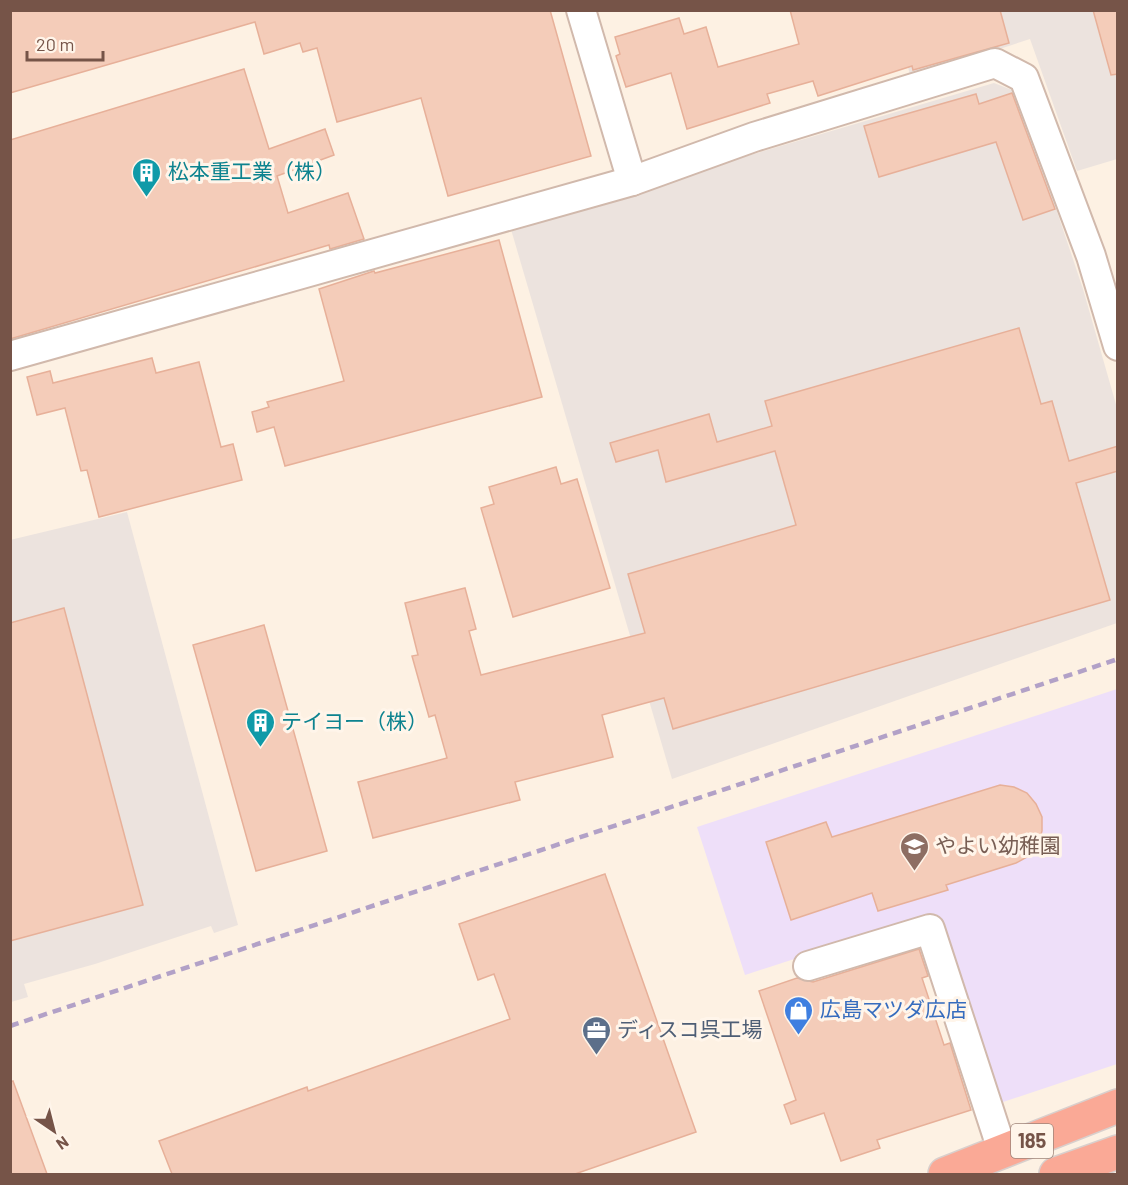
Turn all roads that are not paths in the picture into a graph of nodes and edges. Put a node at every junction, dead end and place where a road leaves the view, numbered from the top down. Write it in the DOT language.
graph roads {
  1 [pos="581,10"];
  2 [pos="632,181"];
  3 [pos="1118,346"];
  4 [pos="10,356"];
  5 [pos="808,966"];
  6 [pos="1118,1106"];
  7 [pos="1118,1152"];
  8 [pos="1004,1153"];
  9 [pos="945,1174"];
  10 [pos="1056,1174"];
  1 -- 2 [label="street"];
  2 -- 3 [label="street"];
  2 -- 4 [label="street"];
  5 -- 8 [label="street"];
  6 -- 8 [label="highway, 185"];
  7 -- 10 [label="highway, 185"];
  8 -- 9 [label="highway, 185"];
}
